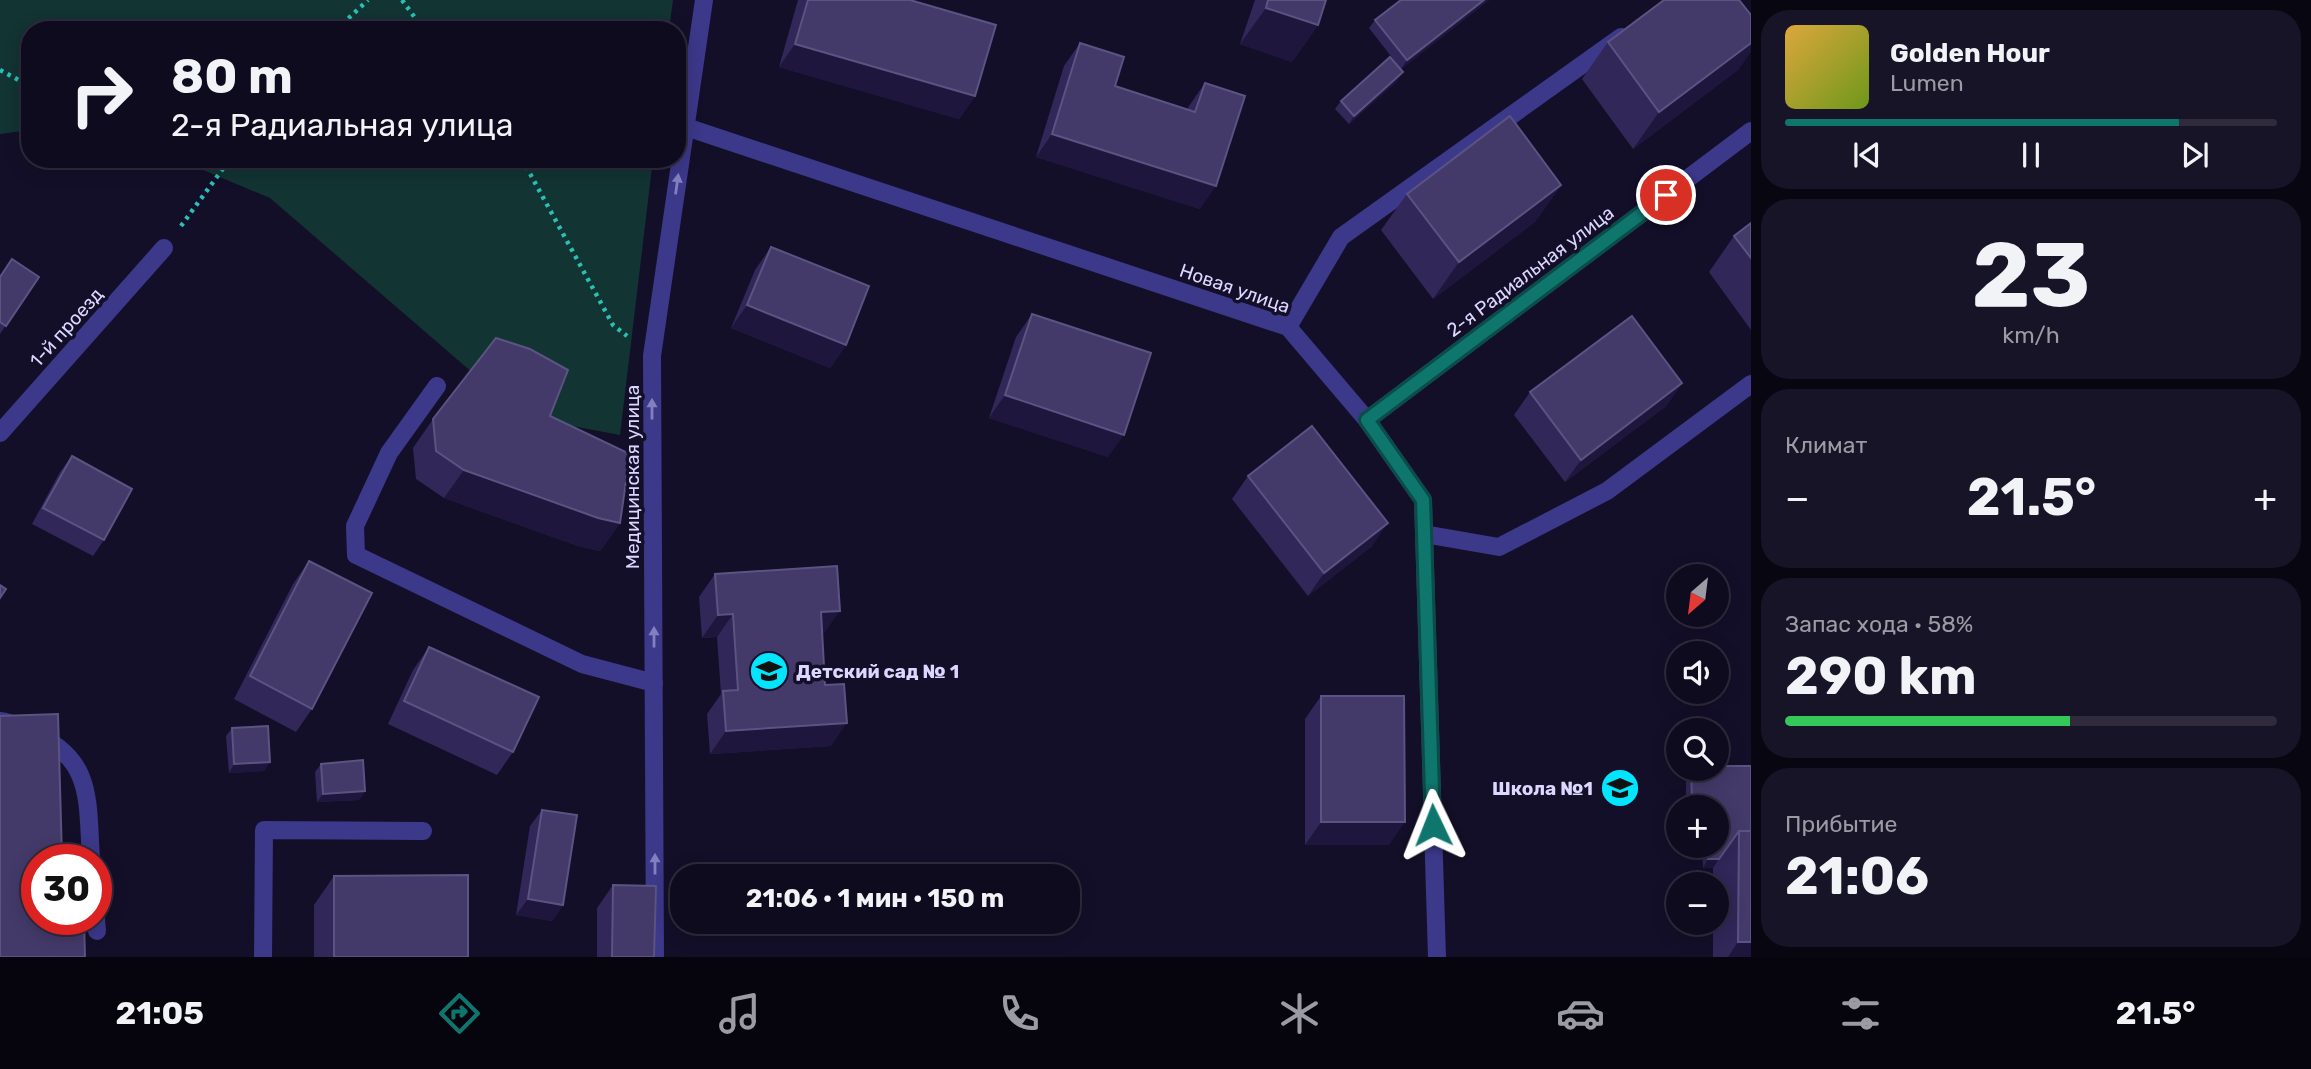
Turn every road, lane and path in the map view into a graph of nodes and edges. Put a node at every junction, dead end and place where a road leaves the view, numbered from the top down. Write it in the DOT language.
graph roads {
  1 [pos="368,0"];
  2 [pos="402,0"];
  3 [pos="704,0"];
  4 [pos="346,21"];
  5 [pos="417,21"];
  6 [pos="1639,24"];
  7 [pos="0,70"];
  8 [pos="21,81"];
  9 [pos="686,127"];
  10 [pos="1751,131"];
  11 [pos="223,168"];
  12 [pos="527,168"];
  13 [pos="680,168"];
  14 [pos="164,248"];
  15 [pos="1289,327"];
  16 [pos="652,356"];
  17 [pos="1751,384"];
  18 [pos="437,386"];
  19 [pos="1367,420"];
  20 [pos="0,433"];
  21 [pos="1424,534"];
  22 [pos="654,682"];
  23 [pos="0,721"];
  24 [pos="422,831"];
  25 [pos="90,844"];
  26 [pos="263,957"];
  27 [pos="655,957"];
  28 [pos="1437,957"];
  1 -- 4 [label="path"];
  2 -- 5 [label="path"];
  3 -- 9 [label="street, Медицинская улица"];
  6 -- 15 [label="street"];
  7 -- 8 [label="path"];
  9 -- 15 [label="street, Новая улица"];
  10 -- 19 [label="street, 2-я Радиальная улица"];
  11 -- 14 [label="path"];
  12 -- 16 [label="path"];
  16 -- 13 [label="street, Медицинская улица, one-way"];
  14 -- 20 [label="street, 1-й проезд"];
  15 -- 19 [label="street, Новая улица"];
  22 -- 16 [label="street, Медицинская улица, one-way"];
  17 -- 21 [label="street"];
  18 -- 22 [label="street"];
  19 -- 21 [label="street, Новая улица"];
  21 -- 28 [label="street, Новая улица"];
  27 -- 22 [label="street, Медицинская улица, one-way"];
  23 -- 25 [label="street"];
  24 -- 26 [label="street"];
}
